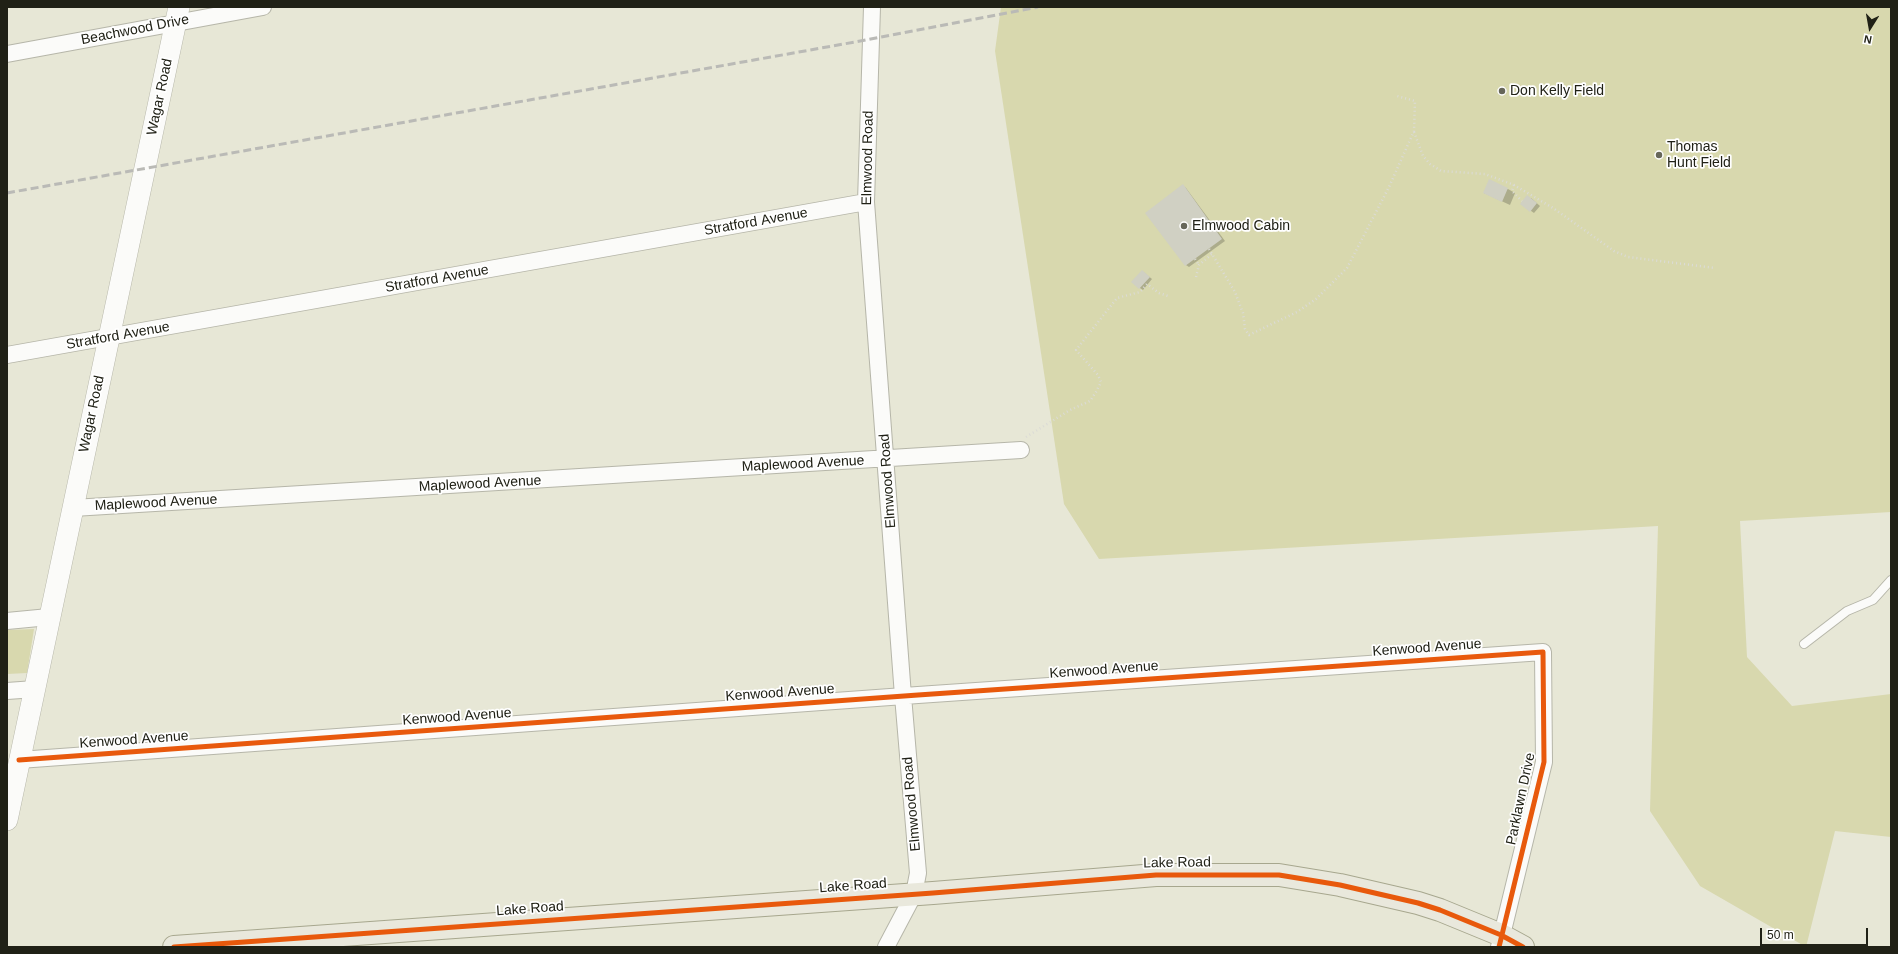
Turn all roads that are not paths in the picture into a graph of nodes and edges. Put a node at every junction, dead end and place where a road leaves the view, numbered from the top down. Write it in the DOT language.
graph roads {
  1 [pos="263,7"];
  2 [pos="872,7"];
  3 [pos="178,15"];
  4 [pos="7,54"];
  5 [pos="866,202"];
  6 [pos="108,338"];
  7 [pos="7,355"];
  8 [pos="1021,445"];
  9 [pos="886,459"];
  10 [pos="73,508"];
  11 [pos="1891,580"];
  12 [pos="49,617"];
  13 [pos="7,621"];
  14 [pos="1804,644"];
  15 [pos="1543,652"];
  16 [pos="35,689"];
  17 [pos="7,691"];
  18 [pos="903,696"];
  19 [pos="19,760"];
  20 [pos="7,820"];
  21 [pos="914,894"];
  22 [pos="1500,941"];
  23 [pos="174,947"];
  24 [pos="886,947"];
  25 [pos="1523,947"];
  1 -- 3 [label="street, Beachwood Drive"];
  2 -- 5 [label="street, Elmwood Road"];
  3 -- 4 [label="street, Beachwood Drive"];
  3 -- 6 [label="street, Wagar Road"];
  5 -- 6 [label="street, Stratford Avenue"];
  5 -- 9 [label="street, Elmwood Road"];
  6 -- 7 [label="street, Stratford Avenue"];
  6 -- 10 [label="street, Wagar Road"];
  8 -- 9 [label="street, Maplewood Avenue"];
  9 -- 10 [label="street, Maplewood Avenue"];
  9 -- 18 [label="street, Elmwood Road"];
  10 -- 12 [label="street, Wagar Road"];
  11 -- 14 [label="lane"];
  12 -- 13 [label="street"];
  12 -- 16 [label="street, Wagar Road"];
  15 -- 18 [label="street, Kenwood Avenue"];
  15 -- 22 [label="street, Parklawn Drive"];
  16 -- 17 [label="street"];
  16 -- 19 [label="street, Wagar Road"];
  18 -- 19 [label="street, Kenwood Avenue"];
  18 -- 21 [label="street, Elmwood Road"];
  19 -- 20 [label="street, Wagar Road"];
  21 -- 22 [label="main road, Lake Road"];
  21 -- 23 [label="main road, Lake Road"];
  21 -- 24 [label="street, Elmwood Road"];
  22 -- 25 [label="main road, Lake Road"];
}
